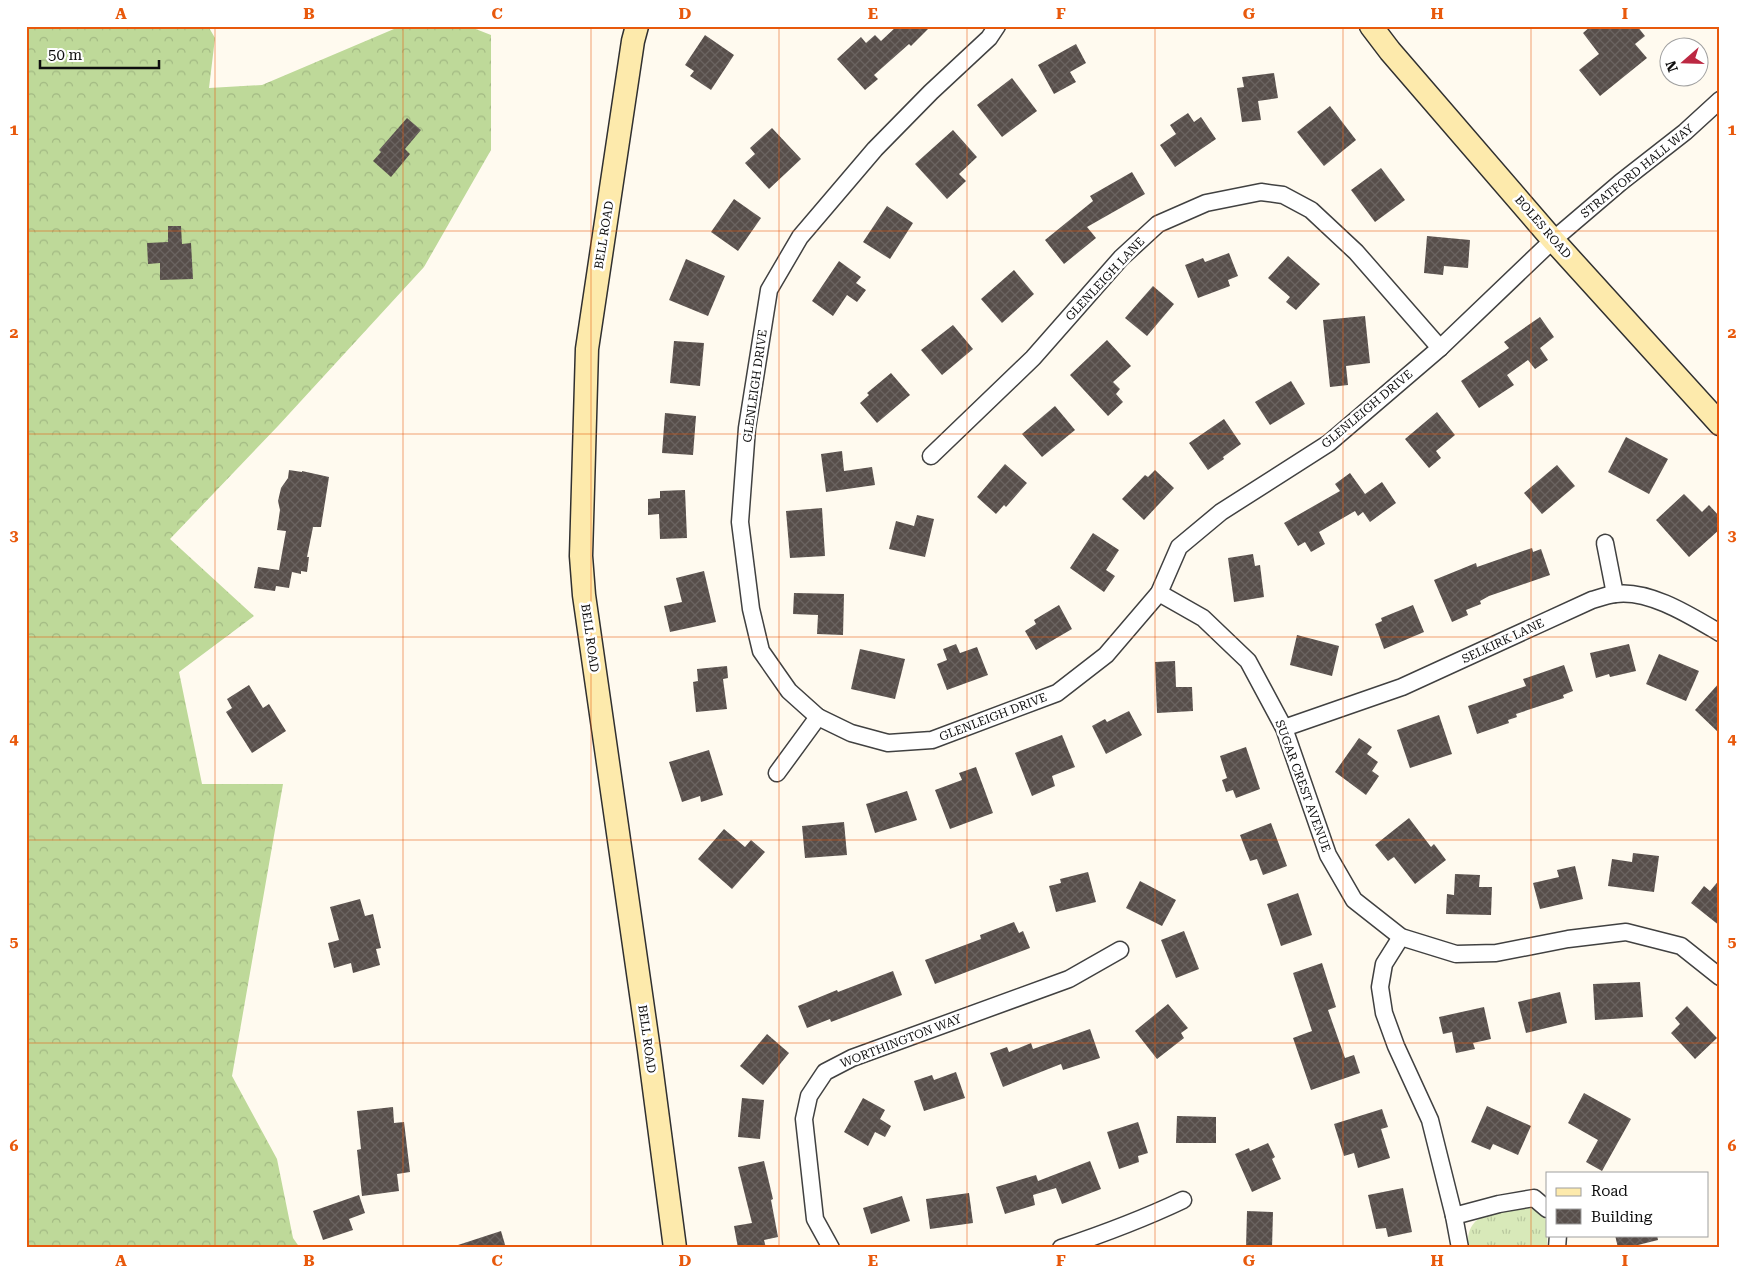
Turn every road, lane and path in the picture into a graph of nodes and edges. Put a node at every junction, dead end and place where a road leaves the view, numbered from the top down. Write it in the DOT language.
graph roads {
  1 [pos="637,26"];
  2 [pos="997,26"];
  3 [pos="1371,26"];
  4 [pos="1720,100"];
  5 [pos="1553,240"];
  6 [pos="1440,348"];
  7 [pos="1720,424"];
  8 [pos="931,456"];
  9 [pos="1605,544"];
  10 [pos="1159,593"];
  11 [pos="1615,594"];
  12 [pos="1720,633"];
  13 [pos="818,717"];
  14 [pos="1284,728"];
  15 [pos="777,773"];
  16 [pos="1401,937"];
  17 [pos="1120,950"];
  18 [pos="1720,977"];
  19 [pos="1183,1200"];
  20 [pos="1546,1207"];
  21 [pos="1454,1216"];
  22 [pos="675,1248"];
  23 [pos="831,1248"];
  24 [pos="1061,1248"];
  25 [pos="1460,1248"];
  1 -- 22 [label="street, BELL ROAD"];
  2 -- 13 [label="street, GLENLEIGH DRIVE"];
  3 -- 5 [label="street, BOLES ROAD"];
  4 -- 5 [label="street, STRATFORD HALL WAY"];
  5 -- 6 [label="street, GLENLEIGH DRIVE"];
  5 -- 7 [label="street, BOLES ROAD"];
  6 -- 8 [label="street, GLENLEIGH LANE"];
  6 -- 10 [label="street, GLENLEIGH DRIVE"];
  9 -- 11 [label="street"];
  10 -- 13 [label="street, GLENLEIGH DRIVE"];
  10 -- 14 [label="street, SUGAR CREST AVENUE"];
  11 -- 12 [label="street, SELKIRK LANE"];
  11 -- 14 [label="street, SELKIRK LANE"];
  13 -- 15 [label="street"];
  14 -- 16 [label="street, SUGAR CREST AVENUE"];
  16 -- 18 [label="street, SUGAR CREST AVENUE"];
  16 -- 21 [label="street"];
  17 -- 23 [label="street, WORTHINGTON WAY"];
  19 -- 24 [label="street"];
  20 -- 21 [label="street"];
  21 -- 25 [label="street"];
}
